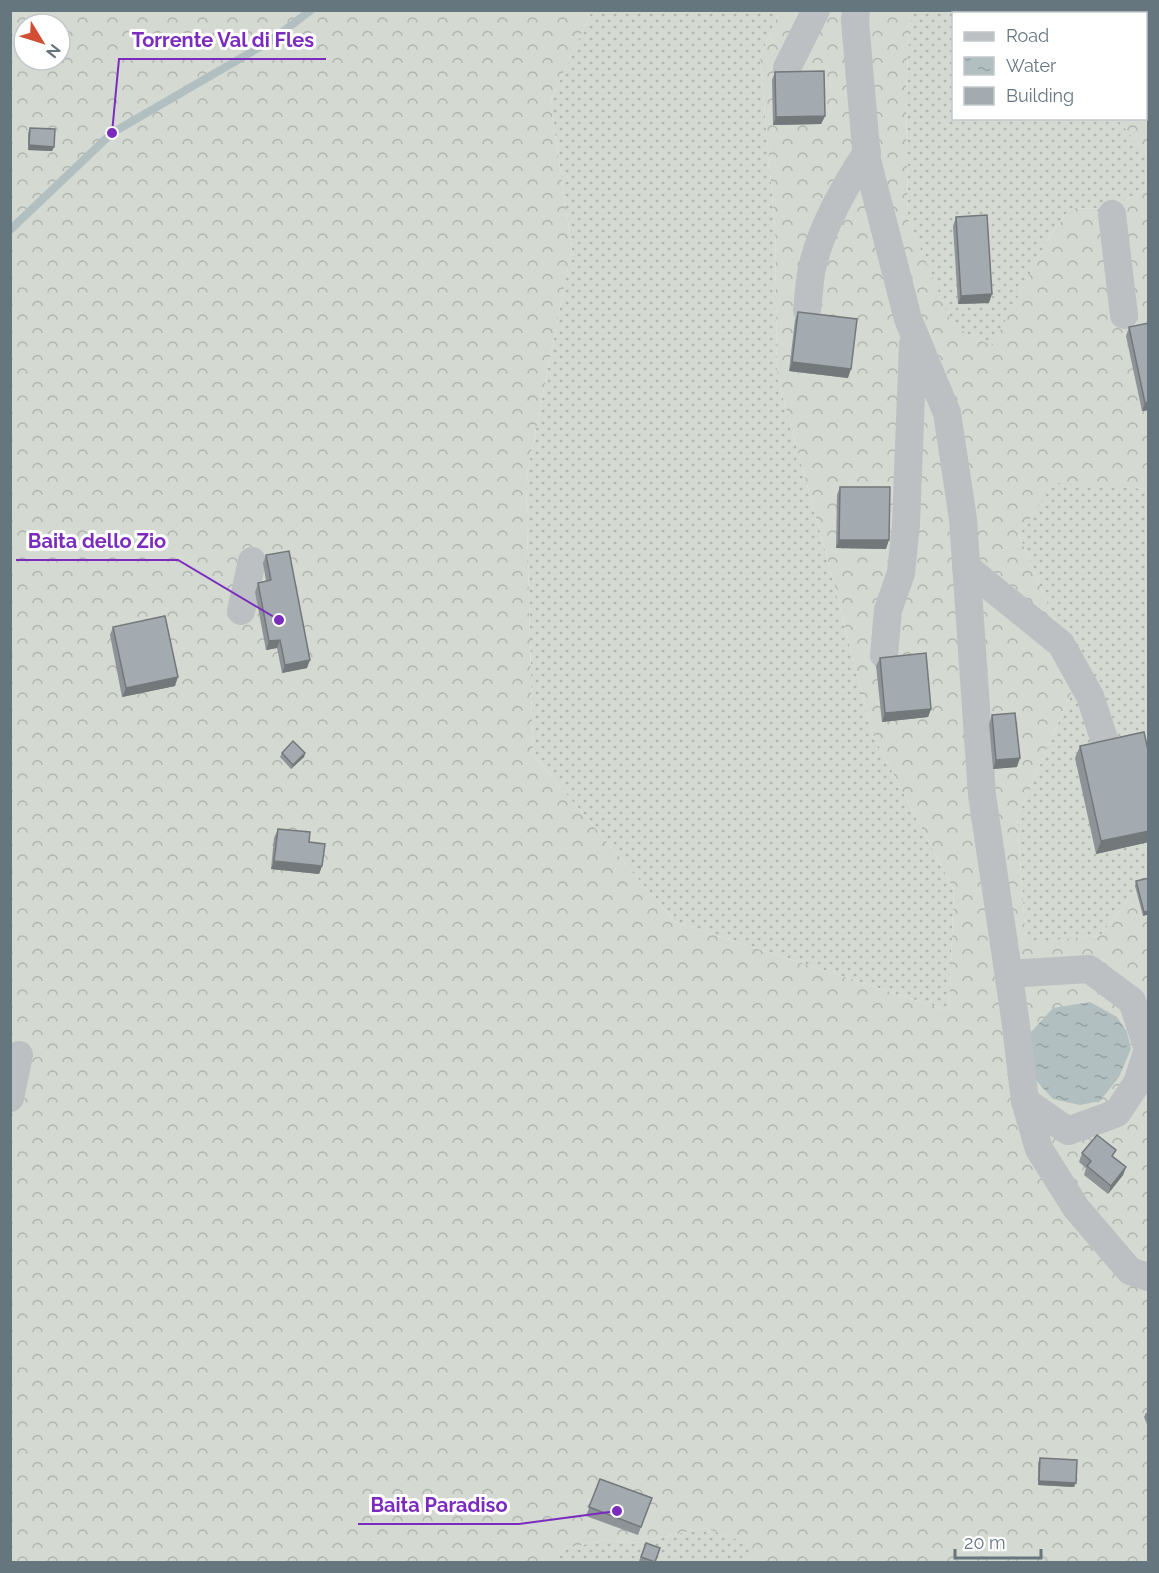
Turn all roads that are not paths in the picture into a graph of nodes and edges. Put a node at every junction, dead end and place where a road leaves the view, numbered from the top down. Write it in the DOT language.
graph roads {
  1 [pos="816,10"];
  2 [pos="856,10"];
  3 [pos="787,68"];
  4 [pos="867,152"];
  5 [pos="1112,214"];
  6 [pos="807,310"];
  7 [pos="1124,315"];
  8 [pos="914,333"];
  9 [pos="252,561"];
  10 [pos="966,567"];
  11 [pos="241,611"];
  12 [pos="884,655"];
  13 [pos="1104,739"];
  14 [pos="1009,974"];
  15 [pos="19,1055"];
  16 [pos="10,1098"];
  17 [pos="1025,1101"];
  18 [pos="1149,1277"];
  1 -- 3 [label="street"];
  2 -- 4 [label="street"];
  4 -- 6 [label="street"];
  4 -- 8 [label="street"];
  5 -- 7 [label="street"];
  8 -- 10 [label="street"];
  8 -- 12 [label="street"];
  9 -- 11 [label="street"];
  10 -- 13 [label="street"];
  10 -- 14 [label="street"];
  14 -- 17 [label="street"];
  14 -- 17 [label="street"];
  15 -- 16 [label="street"];
  17 -- 18 [label="street"];
}
